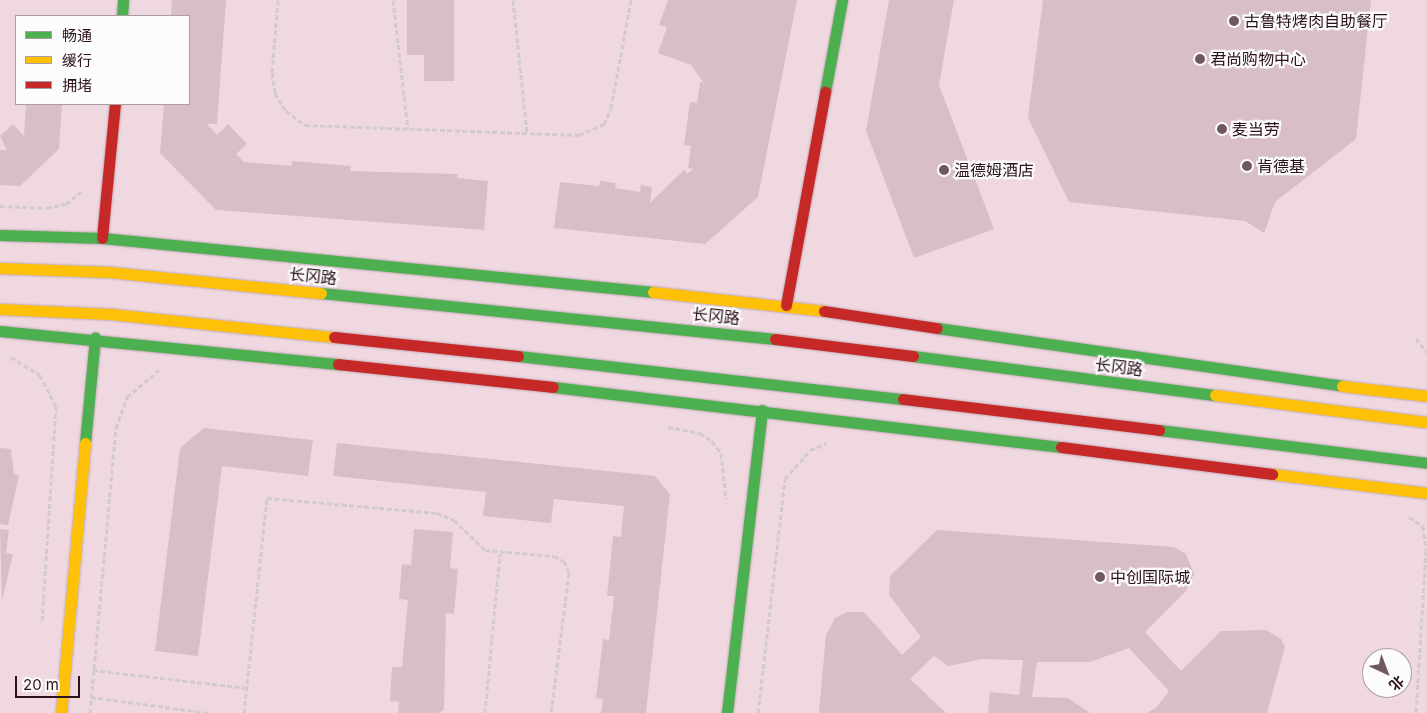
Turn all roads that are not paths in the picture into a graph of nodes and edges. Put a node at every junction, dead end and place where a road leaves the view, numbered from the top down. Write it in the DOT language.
graph roads {
  1 [pos="123,0"];
  2 [pos="842,0"];
  3 [pos="122,15"];
  4 [pos="114,105"];
  5 [pos="0,235"];
  6 [pos="102,238"];
  7 [pos="0,268"];
  8 [pos="786,305"];
  9 [pos="0,308"];
  10 [pos="0,332"];
  11 [pos="95,337"];
  12 [pos="1427,396"];
  13 [pos="762,410"];
  14 [pos="1427,422"];
  15 [pos="1427,462"];
  16 [pos="1427,493"];
  17 [pos="61,713"];
  18 [pos="727,713"];
  1 -- 3 [label="street"];
  2 -- 8 [label="street"];
  4 -- 6 [label="street"];
  5 -- 6 [label="street"];
  6 -- 8 [label="street"];
  7 -- 14 [label="street, 长冈路"];
  8 -- 12 [label="street"];
  9 -- 15 [label="street"];
  10 -- 11 [label="street"];
  11 -- 13 [label="street"];
  11 -- 17 [label="street"];
  13 -- 16 [label="street"];
  13 -- 18 [label="street"];
}
